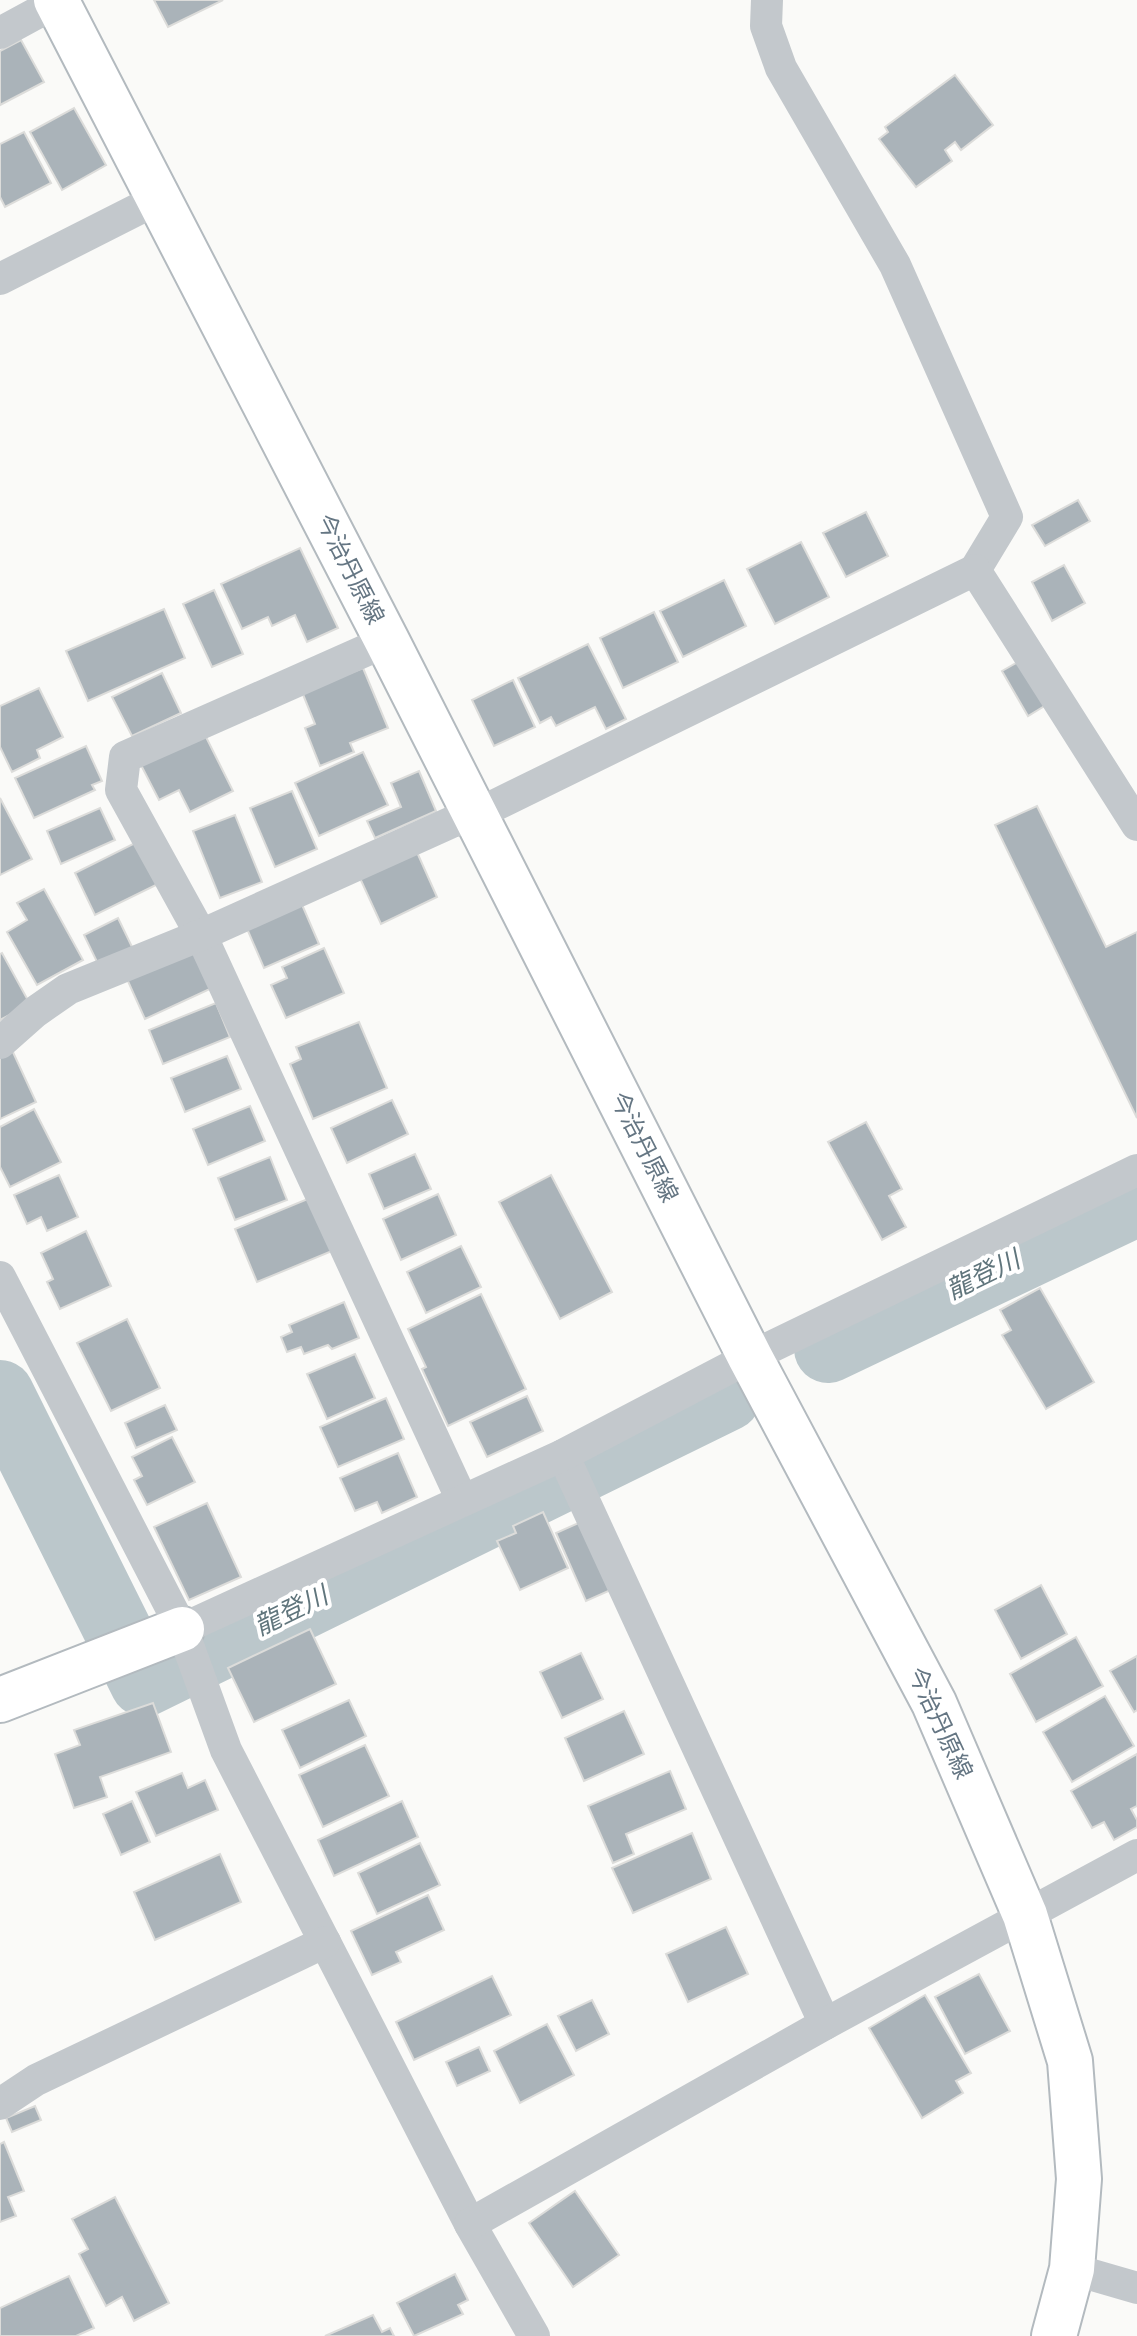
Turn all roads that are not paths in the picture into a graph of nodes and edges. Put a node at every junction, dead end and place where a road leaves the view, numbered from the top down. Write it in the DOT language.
graph roads {
  1 [pos="767,0"];
  2 [pos="56,1"];
  3 [pos="0,33"];
  4 [pos="158,199"];
  5 [pos="0,279"];
  6 [pos="975,570"];
  7 [pos="387,641"];
  8 [pos="475,815"];
  9 [pos="1137,825"];
  10 [pos="201,935"];
  11 [pos="0,1043"];
  12 [pos="1137,1170"];
  13 [pos="0,1277"];
  14 [pos="750,1357"];
  15 [pos="563,1455"];
  16 [pos="462,1500"];
  17 [pos="182,1629"];
  18 [pos="0,1700"];
  19 [pos="1137,1855"];
  20 [pos="1025,1915"];
  21 [pos="325,1942"];
  22 [pos="825,2024"];
  23 [pos="0,2104"];
  24 [pos="470,2224"];
  25 [pos="1072,2269"];
  26 [pos="1137,2288"];
  27 [pos="534,2336"];
  28 [pos="1054,2336"];
  1 -- 6 [label="street"];
  2 -- 3 [label="street"];
  2 -- 4 [label="main road, 今治丹原線"];
  4 -- 5 [label="street"];
  4 -- 7 [label="main road, 今治丹原線"];
  6 -- 8 [label="street"];
  6 -- 9 [label="street"];
  7 -- 8 [label="main road, 今治丹原線"];
  7 -- 10 [label="street"];
  8 -- 10 [label="street"];
  8 -- 14 [label="main road, 今治丹原線"];
  10 -- 11 [label="street"];
  10 -- 16 [label="street"];
  12 -- 14 [label="street"];
  13 -- 17 [label="street"];
  14 -- 15 [label="street"];
  14 -- 20 [label="main road, 今治丹原線"];
  15 -- 16 [label="street"];
  15 -- 22 [label="street"];
  16 -- 17 [label="street"];
  17 -- 18 [label="main road"];
  17 -- 21 [label="street"];
  19 -- 20 [label="street"];
  20 -- 22 [label="street"];
  20 -- 25 [label="main road, 今治丹原線"];
  21 -- 23 [label="street"];
  21 -- 24 [label="street"];
  22 -- 24 [label="street"];
  24 -- 27 [label="street"];
  25 -- 26 [label="street"];
  25 -- 28 [label="main road, 今治丹原線"];
}
